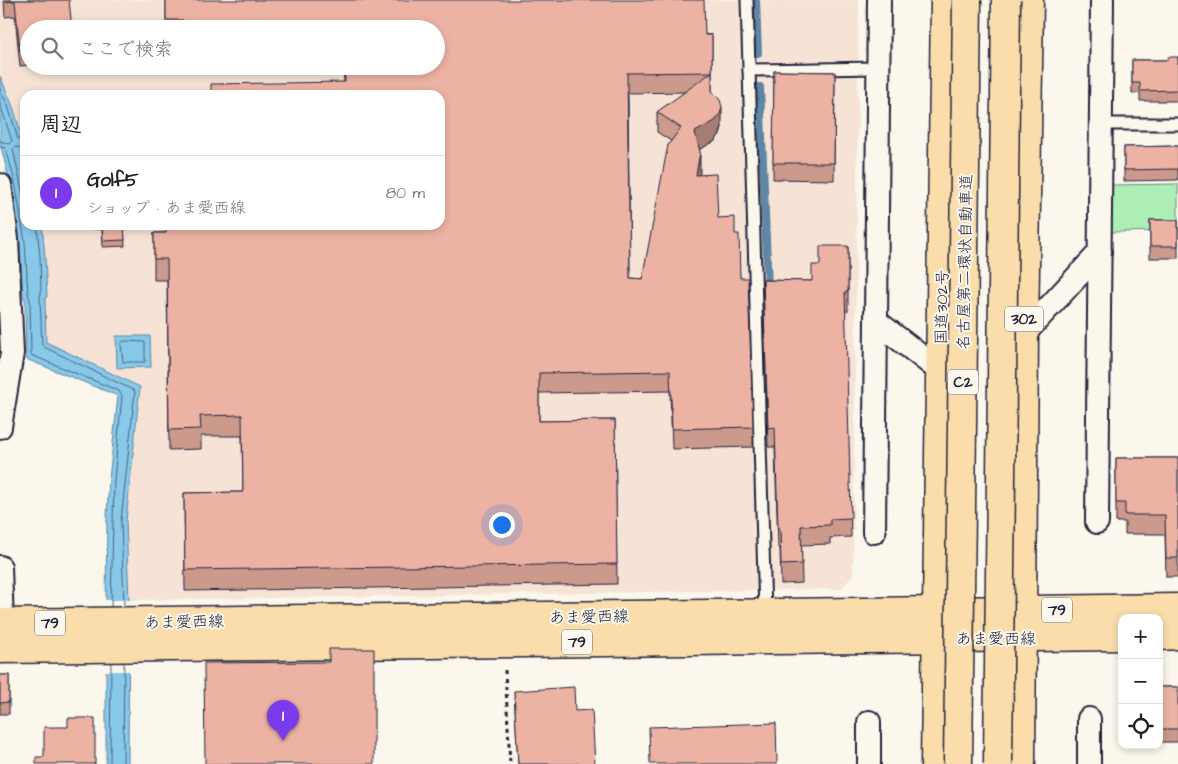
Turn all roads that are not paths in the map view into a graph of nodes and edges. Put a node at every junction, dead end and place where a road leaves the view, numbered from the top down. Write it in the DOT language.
graph roads {
  1 [pos="747,0"];
  2 [pos="879,0"];
  3 [pos="933,0"];
  4 [pos="945,0"];
  5 [pos="967,0"];
  6 [pos="1006,0"];
  7 [pos="1029,0"];
  8 [pos="1040,0"];
  9 [pos="1102,0"];
  10 [pos="878,68"];
  11 [pos="749,70"];
  12 [pos="1101,124"];
  13 [pos="1178,124"];
  14 [pos="943,174"];
  15 [pos="1027,174"];
  16 [pos="0,184"];
  17 [pos="1100,252"];
  18 [pos="876,321"];
  19 [pos="1024,334"];
  20 [pos="940,371"];
  21 [pos="0,426"];
  22 [pos="1097,522"];
  23 [pos="874,532"];
  24 [pos="0,567"];
  25 [pos="1178,608"];
  26 [pos="1022,610"];
  27 [pos="937,612"];
  28 [pos="764,613"];
  29 [pos="1,632"];
  30 [pos="133,635"];
  31 [pos="1178,635"];
  32 [pos="1118,636"];
  33 [pos="1163,636"];
  34 [pos="936,638"];
  35 [pos="1022,638"];
  36 [pos="1089,719"];
  37 [pos="869,722"];
  38 [pos="869,764"];
  39 [pos="936,764"];
  40 [pos="958,764"];
  41 [pos="998,764"];
  42 [pos="1021,764"];
  43 [pos="1089,764"];
  1 -- 11 [label="lane"];
  2 -- 10 [label="street"];
  3 -- 14 [label="main road"];
  4 -- 14 [label="main road, 国道302号"];
  5 -- 40 [label="main road, 名古屋第二環状自動車道 / C2, bridge"];
  6 -- 41 [label="main road, C2, bridge"];
  7 -- 15 [label="main road, 302"];
  8 -- 15 [label="main road"];
  9 -- 12 [label="street"];
  10 -- 11 [label="lane"];
  10 -- 18 [label="street"];
  11 -- 28 [label="lane"];
  12 -- 13 [label="lane"];
  12 -- 17 [label="street"];
  14 -- 20 [label="main road, 国道302号"];
  15 -- 19 [label="main road, 302"];
  16 -- 21 [label="street"];
  17 -- 19 [label="street"];
  17 -- 22 [label="street"];
  18 -- 20 [label="street"];
  18 -- 23 [label="street"];
  19 -- 26 [label="main road, 302"];
  20 -- 27 [label="main road, 国道302号"];
  24 -- 29 [label="street"];
  25 -- 26 [label="main road, あま愛西線 / 79"];
  26 -- 27 [label="main road, あま愛西線 / 79"];
  26 -- 35 [label="main road, 302"];
  27 -- 28 [label="main road, あま愛西線 / 79"];
  27 -- 34 [label="main road, 国道302号"];
  28 -- 30 [label="main road, あま愛西線 / 79"];
  29 -- 30 [label="main road, あま愛西線 / 79"];
  30 -- 34 [label="main road, あま愛西線 / 79"];
  31 -- 33 [label="main road"];
  32 -- 35 [label="main road, あま愛西線 / 79"];
  34 -- 35 [label="main road, あま愛西線 / 79"];
  34 -- 39 [label="main road, 国道302号"];
  35 -- 42 [label="main road, 302"];
  36 -- 43 [label="street"];
  37 -- 38 [label="street"];
}
